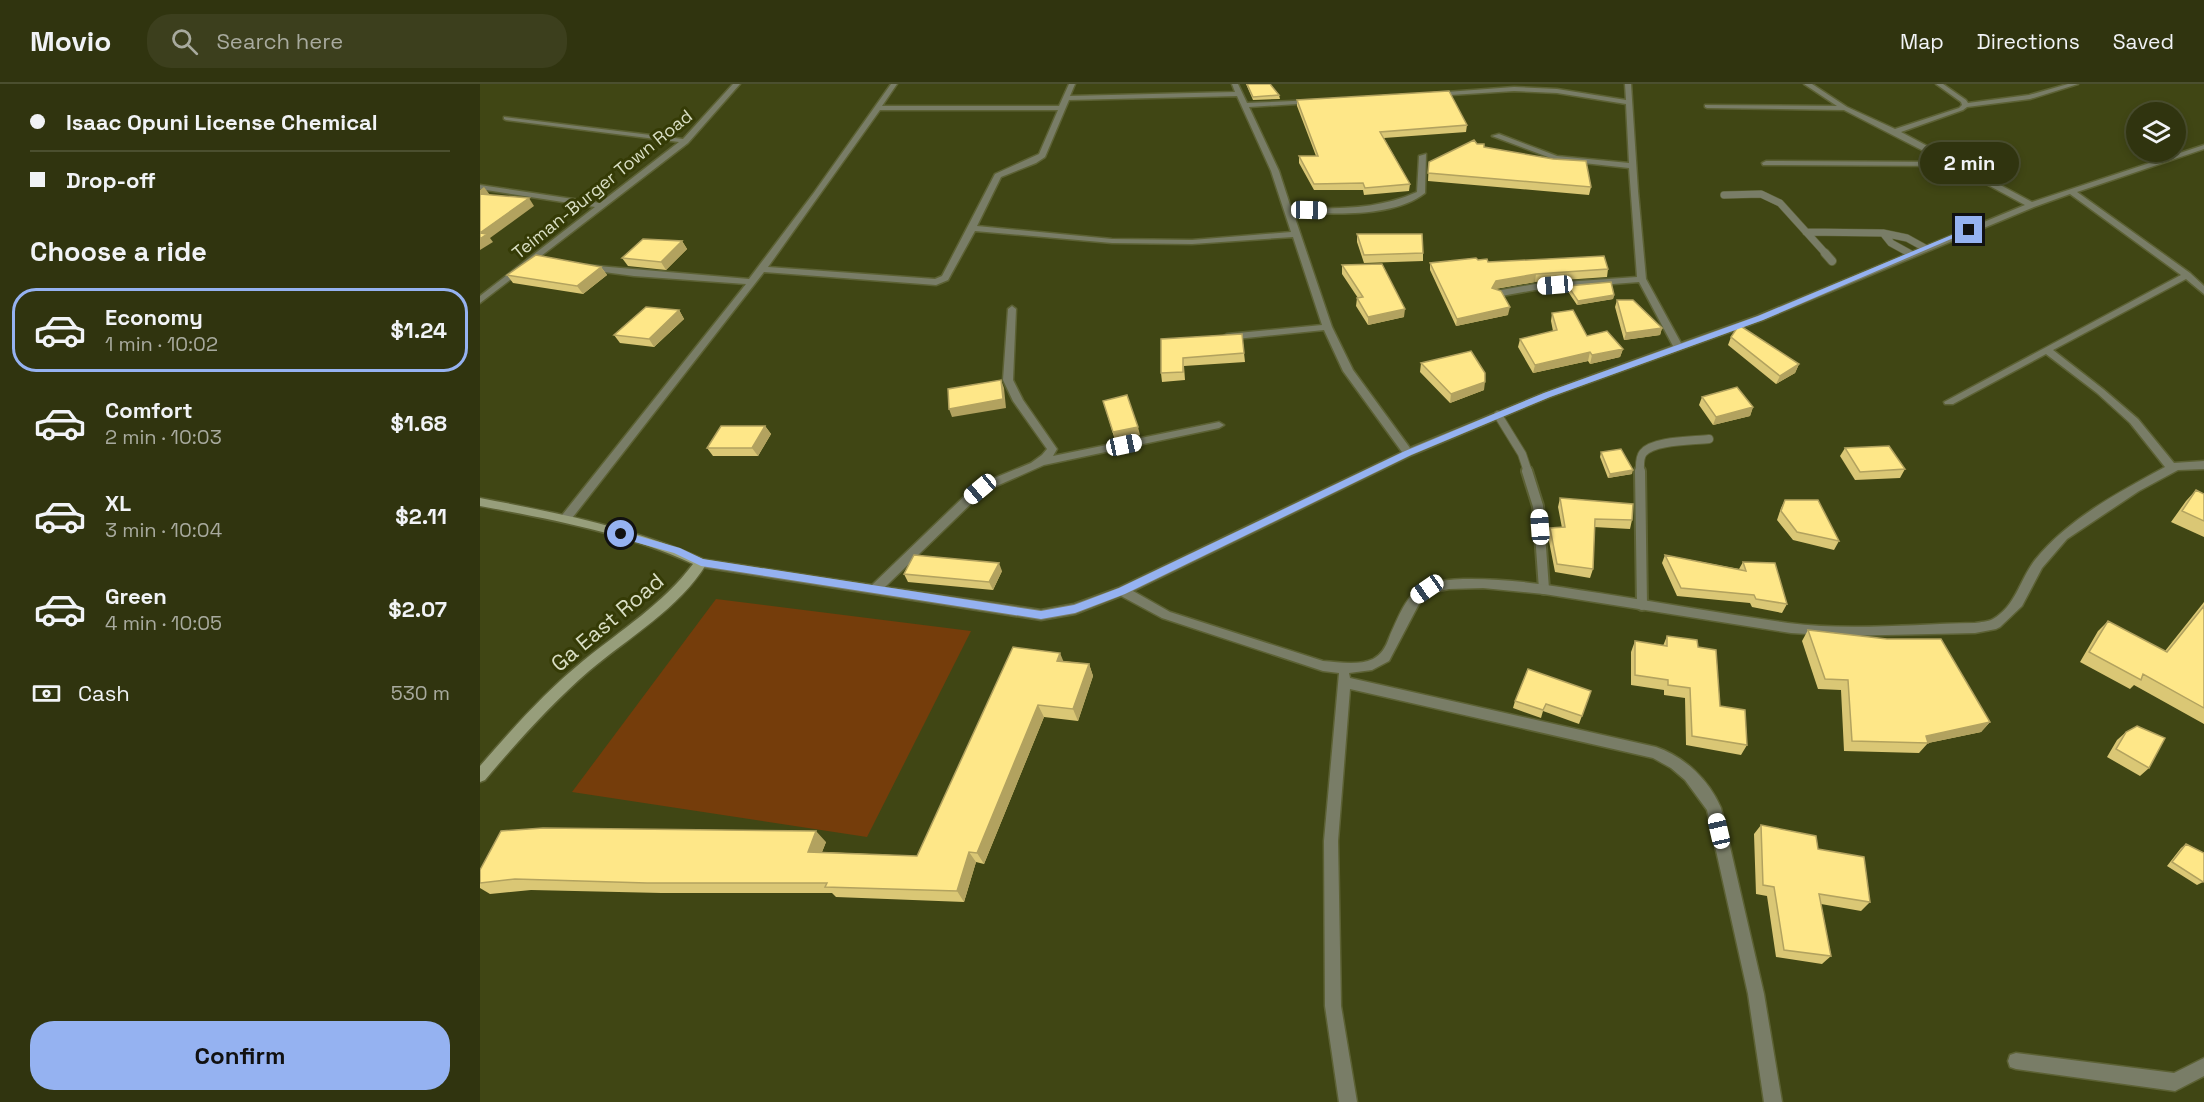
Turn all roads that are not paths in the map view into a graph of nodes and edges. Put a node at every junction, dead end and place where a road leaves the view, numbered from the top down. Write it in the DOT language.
graph roads {
  1 [pos="737,84"];
  2 [pos="894,84"];
  3 [pos="1072,84"];
  4 [pos="1235,84"];
  5 [pos="1628,84"];
  6 [pos="1806,84"];
  7 [pos="1939,84"];
  8 [pos="2075,84"];
  9 [pos="1240,94"];
  10 [pos="1421,95"];
  11 [pos="1066,98"];
  12 [pos="1327,100"];
  13 [pos="1630,104"];
  14 [pos="1245,105"];
  15 [pos="1965,105"];
  16 [pos="1707,106"];
  17 [pos="878,108"];
  18 [pos="1062,108"];
  19 [pos="1845,108"];
  20 [pos="506,118"];
  21 [pos="1895,132"];
  22 [pos="1496,136"];
  23 [pos="685,141"];
  24 [pos="2204,147"];
  25 [pos="1423,156"];
  26 [pos="1766,163"];
  27 [pos="1956,164"];
  28 [pos="1633,166"];
  29 [pos="480,187"];
  30 [pos="2073,193"];
  31 [pos="1724,195"];
  32 [pos="2031,205"];
  33 [pos="601,206"];
  34 [pos="1289,210"];
  35 [pos="972,228"];
  36 [pos="1806,232"];
  37 [pos="1883,233"];
  38 [pos="1297,234"];
  39 [pos="1925,248"];
  40 [pos="539,254"];
  41 [pos="1911,254"];
  42 [pos="549,257"];
  43 [pos="1832,261"];
  44 [pos="580,266"];
  45 [pos="761,269"];
  46 [pos="2187,275"];
  47 [pos="1642,279"];
  48 [pos="752,282"];
  49 [pos="2204,291"];
  50 [pos="1496,294"];
  51 [pos="480,300"];
  52 [pos="1012,309"];
  53 [pos="1327,327"];
  54 [pos="1213,338"];
  55 [pos="1679,348"];
  56 [pos="2047,350"];
  57 [pos="1949,402"];
  58 [pos="1498,416"];
  59 [pos="1219,425"];
  60 [pos="1709,439"];
  61 [pos="1408,453"];
  62 [pos="1040,462"];
  63 [pos="2204,465"];
  64 [pos="2172,468"];
  65 [pos="480,502"];
  66 [pos="565,519"];
  67 [pos="701,562"];
  68 [pos="875,589"];
  69 [pos="1544,589"];
  70 [pos="1122,591"];
  71 [pos="1642,605"];
  72 [pos="1344,676"];
  73 [pos="480,776"];
  74 [pos="2016,1061"];
  75 [pos="2204,1067"];
  76 [pos="1348,1102"];
  77 [pos="1773,1102"];
  1 -- 23 [label="street, Teiman-Burger Town Road"];
  2 -- 17 [label="street"];
  3 -- 11 [label="street"];
  4 -- 9 [label="street"];
  5 -- 13 [label="street"];
  6 -- 19 [label="street"];
  7 -- 15 [label="street"];
  8 -- 15 [label="street"];
  9 -- 11 [label="street"];
  9 -- 14 [label="street"];
  10 -- 13 [label="street"];
  11 -- 18 [label="street"];
  12 -- 14 [label="street"];
  13 -- 28 [label="street"];
  14 -- 34 [label="street"];
  15 -- 21 [label="street"];
  16 -- 19 [label="street"];
  17 -- 18 [label="street"];
  17 -- 45 [label="street"];
  18 -- 35 [label="street"];
  19 -- 21 [label="street"];
  20 -- 23 [label="street"];
  21 -- 27 [label="street"];
  22 -- 28 [label="street"];
  23 -- 33 [label="street, Teiman-Burger Town Road"];
  24 -- 30 [label="street"];
  25 -- 34 [label="street"];
  26 -- 27 [label="street"];
  27 -- 32 [label="street"];
  28 -- 47 [label="street"];
  29 -- 33 [label="street"];
  30 -- 32 [label="street"];
  30 -- 46 [label="street"];
  31 -- 36 [label="lane"];
  32 -- 39 [label="street"];
  33 -- 40 [label="street, Teiman-Burger Town Road"];
  34 -- 38 [label="street"];
  35 -- 38 [label="street"];
  35 -- 45 [label="street"];
  36 -- 37 [label="lane"];
  36 -- 43 [label="lane"];
  37 -- 39 [label="lane"];
  37 -- 41 [label="lane"];
  38 -- 53 [label="street"];
  39 -- 41 [label="street"];
  40 -- 42 [label="street"];
  40 -- 51 [label="street, Teiman-Burger Town Road"];
  41 -- 55 [label="street"];
  44 -- 48 [label="street"];
  45 -- 48 [label="street"];
  46 -- 49 [label="street"];
  46 -- 56 [label="street"];
  47 -- 50 [label="street"];
  47 -- 55 [label="street"];
  48 -- 66 [label="street"];
  52 -- 62 [label="street"];
  53 -- 54 [label="street"];
  53 -- 61 [label="street"];
  55 -- 58 [label="street"];
  56 -- 57 [label="street"];
  56 -- 64 [label="street"];
  58 -- 61 [label="street"];
  58 -- 69 [label="lane"];
  59 -- 62 [label="street"];
  60 -- 71 [label="lane"];
  61 -- 70 [label="street"];
  62 -- 68 [label="street"];
  63 -- 64 [label="street"];
  64 -- 71 [label="street"];
  65 -- 66 [label="street, Ga East Road"];
  66 -- 67 [label="street, Ga East Road"];
  67 -- 68 [label="street"];
  67 -- 73 [label="street, Ga East Road"];
  68 -- 70 [label="street"];
  69 -- 71 [label="street"];
  69 -- 72 [label="street"];
  70 -- 72 [label="street"];
  72 -- 76 [label="street"];
  72 -- 77 [label="street"];
  74 -- 75 [label="street"];
}
